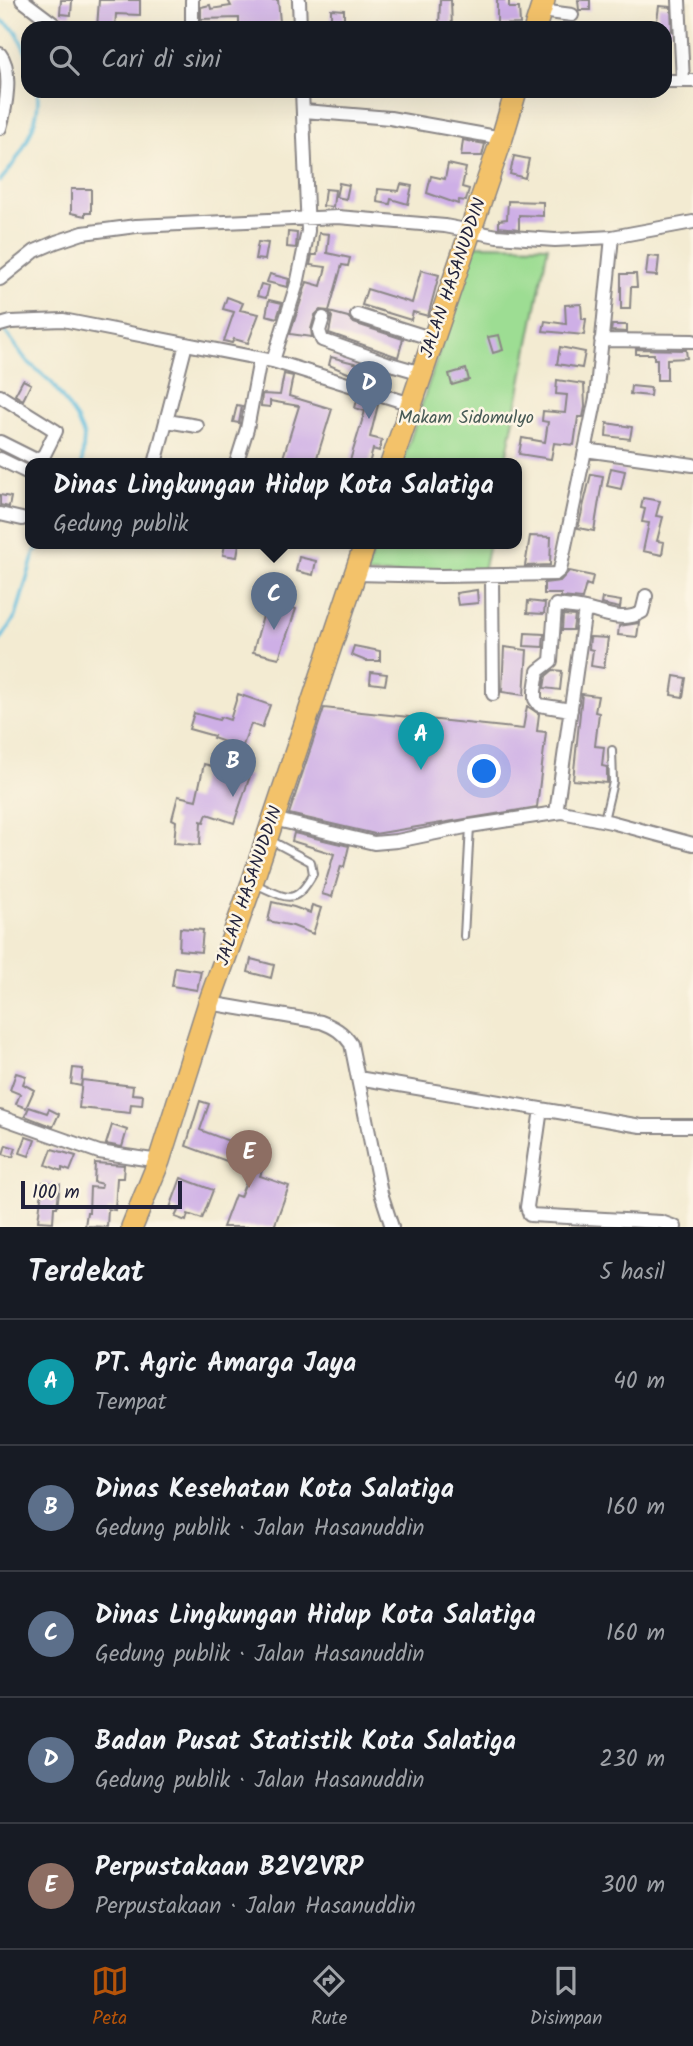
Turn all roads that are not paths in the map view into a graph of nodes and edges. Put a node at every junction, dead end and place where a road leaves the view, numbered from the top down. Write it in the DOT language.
graph roads {
  1 [pos="22,0"];
  2 [pos="192,0"];
  3 [pos="299,0"];
  4 [pos="679,0"];
  5 [pos="540,13"];
  6 [pos="572,15"];
  7 [pos="50,21"];
  8 [pos="192,21"];
  9 [pos="300,21"];
  10 [pos="0,54"];
  11 [pos="688,81"];
  12 [pos="302,98"];
  13 [pos="514,98"];
  14 [pos="303,111"];
  15 [pos="0,128"];
  16 [pos="502,138"];
  17 [pos="309,217"];
  18 [pos="693,222"];
  19 [pos="470,229"];
  20 [pos="612,237"];
  21 [pos="0,279"];
  22 [pos="357,316"];
  23 [pos="323,318"];
  24 [pos="5,323"];
  25 [pos="433,339"];
  26 [pos="601,340"];
  27 [pos="693,341"];
  28 [pos="186,344"];
  29 [pos="267,360"];
  30 [pos="422,373"];
  31 [pos="0,396"];
  32 [pos="411,404"];
  33 [pos="167,421"];
  34 [pos="197,426"];
  35 [pos="0,442"];
  36 [pos="585,450"];
  37 [pos="32,458"];
  38 [pos="39,458"];
  39 [pos="157,458"];
  40 [pos="238,458"];
  41 [pos="393,458"];
  42 [pos="0,459"];
  43 [pos="693,466"];
  44 [pos="25,471"];
  45 [pos="0,514"];
  46 [pos="22,519"];
  47 [pos="363,549"];
  48 [pos="355,574"];
  49 [pos="492,576"];
  50 [pos="646,596"];
  51 [pos="585,609"];
  52 [pos="493,694"];
  53 [pos="571,710"];
  54 [pos="612,750"];
  55 [pos="555,813"];
  56 [pos="604,820"];
  57 [pos="470,826"];
  58 [pos="270,829"];
  59 [pos="693,844"];
  60 [pos="252,883"];
  61 [pos="464,936"];
  62 [pos="209,1003"];
  63 [pos="358,1078"];
  64 [pos="541,1109"];
  65 [pos="0,1117"];
  66 [pos="693,1126"];
  67 [pos="157,1165"];
  68 [pos="132,1227"];
  69 [pos="392,1227"];
  70 [pos="675,1227"];
  1 -- 7 [label="street"];
  2 -- 8 [label="street"];
  3 -- 9 [label="street"];
  4 -- 11 [label="street"];
  5 -- 6 [label="street"];
  10 -- 15 [label="street"];
  12 -- 14 [label="street"];
  13 -- 16 [label="main road, JALAN HASANUDDIN"];
  14 -- 16 [label="street"];
  14 -- 17 [label="street"];
  16 -- 19 [label="main road, JALAN HASANUDDIN"];
  17 -- 19 [label="street"];
  17 -- 21 [label="street"];
  17 -- 29 [label="street"];
  18 -- 20 [label="street"];
  19 -- 20 [label="street"];
  19 -- 25 [label="main road, JALAN HASANUDDIN"];
  20 -- 26 [label="street"];
  22 -- 25 [label="street"];
  23 -- 30 [label="street"];
  24 -- 28 [label="street"];
  25 -- 30 [label="main road, JALAN HASANUDDIN"];
  26 -- 27 [label="street"];
  26 -- 36 [label="street"];
  28 -- 29 [label="street"];
  28 -- 33 [label="street"];
  29 -- 32 [label="street"];
  29 -- 40 [label="street"];
  30 -- 32 [label="main road, JALAN HASANUDDIN"];
  31 -- 38 [label="street"];
  32 -- 41 [label="main road, JALAN HASANUDDIN"];
  33 -- 34 [label="street"];
  33 -- 39 [label="street"];
  35 -- 37 [label="street"];
  36 -- 43 [label="street"];
  36 -- 49 [label="street"];
  42 -- 44 [label="street"];
  45 -- 46 [label="street"];
  47 -- 48 [label="main road, JALAN HASANUDDIN"];
  48 -- 49 [label="street"];
  48 -- 58 [label="main road, JALAN HASANUDDIN"];
  49 -- 52 [label="street"];
  50 -- 51 [label="street"];
  51 -- 53 [label="street"];
  51 -- 53 [label="street"];
  53 -- 55 [label="street"];
  54 -- 56 [label="lane"];
  55 -- 56 [label="street"];
  55 -- 57 [label="street"];
  56 -- 59 [label="street"];
  57 -- 58 [label="street"];
  57 -- 61 [label="lane"];
  58 -- 60 [label="main road, JALAN HASANUDDIN"];
  58 -- 60 [label="lane"];
  60 -- 62 [label="main road, JALAN HASANUDDIN"];
  62 -- 63 [label="street"];
  62 -- 67 [label="main road, JALAN HASANUDDIN"];
  63 -- 64 [label="street"];
  63 -- 69 [label="street"];
  64 -- 66 [label="street"];
  64 -- 70 [label="street"];
  65 -- 67 [label="street"];
  67 -- 68 [label="main road, JALAN HASANUDDIN"];
}
